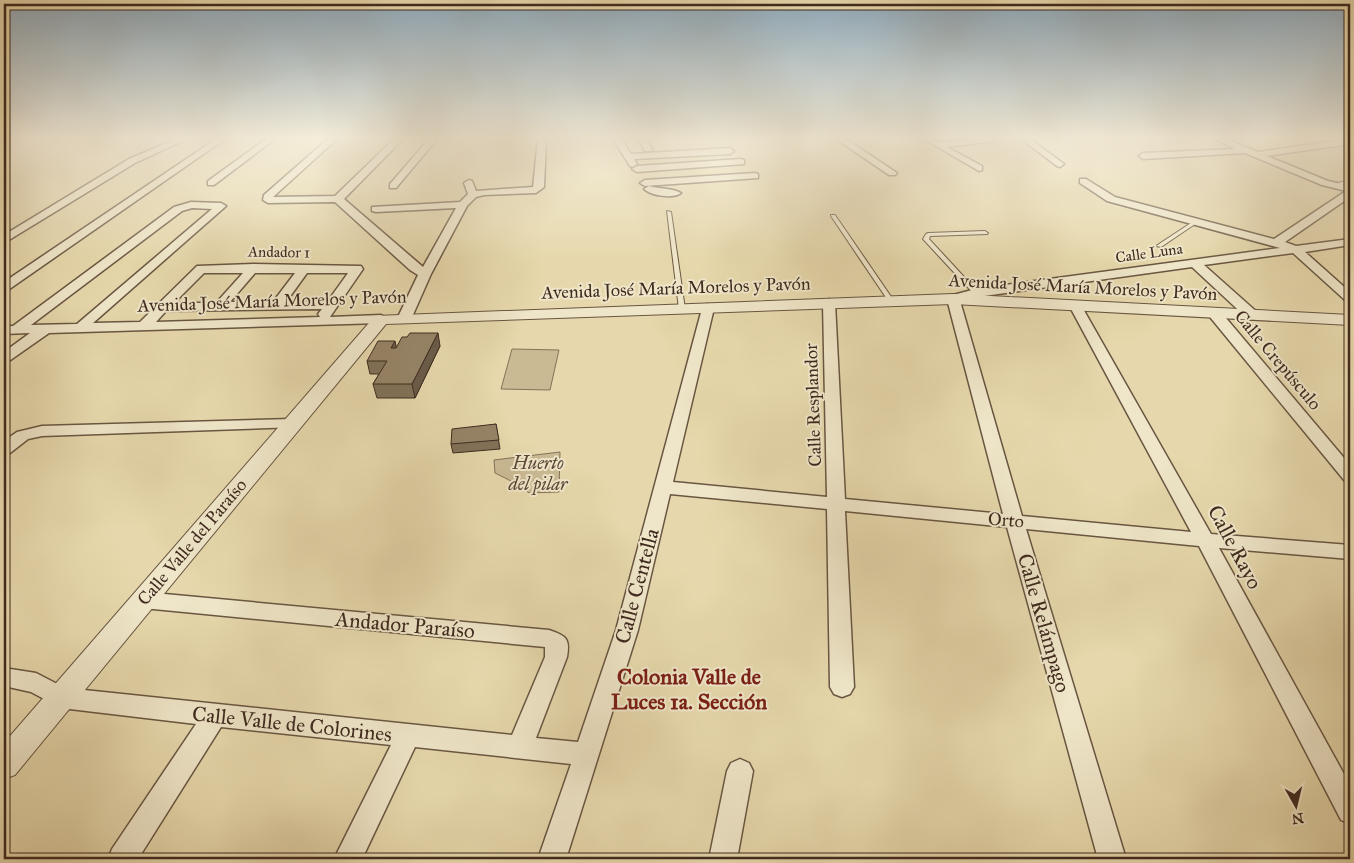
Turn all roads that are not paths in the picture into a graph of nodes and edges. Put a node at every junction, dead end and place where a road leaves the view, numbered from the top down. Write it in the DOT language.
graph roads {
  1 [pos="102,179"];
  2 [pos="162,179"];
  3 [pos="215,179"];
  4 [pos="287,179"];
  5 [pos="358,179"];
  6 [pos="399,179"];
  7 [pos="540,179"];
  8 [pos="643,179"];
  9 [pos="703,179"];
  10 [pos="1318,179"];
  11 [pos="1083,181"];
  12 [pos="210,183"];
  13 [pos="470,183"];
  14 [pos="645,183"];
  15 [pos="1350,183"];
  16 [pos="393,186"];
  17 [pos="1335,186"];
  18 [pos="1350,191"];
  19 [pos="676,193"];
  20 [pos="473,195"];
  21 [pos="338,199"];
  22 [pos="464,205"];
  23 [pos="376,209"];
  24 [pos="669,212"];
  25 [pos="833,216"];
  26 [pos="1196,222"];
  27 [pos="4,226"];
  28 [pos="26,226"];
  29 [pos="985,233"];
  30 [pos="4,240"];
  31 [pos="1350,242"];
  32 [pos="1276,243"];
  33 [pos="1159,246"];
  34 [pos="1296,250"];
  35 [pos="1195,264"];
  36 [pos="253,268"];
  37 [pos="201,269"];
  38 [pos="304,269"];
  39 [pos="357,269"];
  40 [pos="425,274"];
  41 [pos="4,287"];
  42 [pos="976,293"];
  43 [pos="1350,298"];
  44 [pos="953,299"];
  45 [pos="891,301"];
  46 [pos="829,303"];
  47 [pos="278,305"];
  48 [pos="331,305"];
  49 [pos="220,306"];
  50 [pos="162,307"];
  51 [pos="1076,307"];
  52 [pos="708,308"];
  53 [pos="682,309"];
  54 [pos="1215,314"];
  55 [pos="1253,316"];
  56 [pos="405,317"];
  57 [pos="381,319"];
  58 [pos="320,320"];
  59 [pos="1350,320"];
  60 [pos="145,325"];
  61 [pos="81,327"];
  62 [pos="47,328"];
  63 [pos="10,330"];
  64 [pos="4,358"];
  65 [pos="292,424"];
  66 [pos="4,449"];
  67 [pos="1350,476"];
  68 [pos="662,487"];
  69 [pos="837,505"];
  70 [pos="1014,520"];
  71 [pos="1205,540"];
  72 [pos="1350,552"];
  73 [pos="143,600"];
  74 [pos="4,677"];
  75 [pos="842,687"];
  76 [pos="62,698"];
  77 [pos="215,716"];
  78 [pos="408,737"];
  79 [pos="520,746"];
  80 [pos="586,754"];
  81 [pos="4,765"];
  82 [pos="740,771"];
  83 [pos="1350,811"];
  84 [pos="122,859"];
  85 [pos="348,859"];
  86 [pos="552,859"];
  87 [pos="722,859"];
  88 [pos="1112,859"];
  1 -- 28 [label="street"];
  2 -- 41 [label="street"];
  3 -- 12 [label="street"];
  4 -- 21 [label="street"];
  5 -- 21 [label="street"];
  6 -- 16 [label="street"];
  7 -- 20 [label="street"];
  8 -- 14 [label="street"];
  9 -- 14 [label="street"];
  10 -- 17 [label="street"];
  11 -- 26 [label="street"];
  13 -- 20 [label="street"];
  14 -- 19 [label="street"];
  15 -- 17 [label="lane"];
  17 -- 18 [label="street"];
  18 -- 32 [label="street"];
  20 -- 22 [label="street"];
  21 -- 40 [label="street"];
  22 -- 23 [label="street"];
  22 -- 40 [label="street"];
  24 -- 53 [label="lane"];
  25 -- 45 [label="lane"];
  26 -- 32 [label="street"];
  26 -- 33 [label="lane"];
  27 -- 28 [label="street"];
  28 -- 30 [label="street"];
  29 -- 42 [label="lane"];
  31 -- 34 [label="street, Calle Luna"];
  32 -- 34 [label="street"];
  34 -- 35 [label="street, Calle Luna"];
  34 -- 43 [label="street"];
  35 -- 42 [label="street, Calle Luna"];
  35 -- 55 [label="street"];
  36 -- 37 [label="street, Andador 1"];
  36 -- 38 [label="street, Andador 1"];
  36 -- 49 [label="street"];
  37 -- 50 [label="street"];
  38 -- 39 [label="street, Andador 1"];
  38 -- 47 [label="street"];
  39 -- 48 [label="street"];
  40 -- 56 [label="street"];
  42 -- 44 [label="street, Calle Luna"];
  44 -- 45 [label="street, Avenida José María Morelos y Pavón"];
  44 -- 51 [label="street, Avenida José María Morelos y Pavón"];
  44 -- 70 [label="street, Calle Relámpago"];
  45 -- 46 [label="street, Avenida José María Morelos y Pavón"];
  46 -- 52 [label="street, Avenida José María Morelos y Pavón"];
  46 -- 69 [label="street, Calle Resplandor"];
  47 -- 48 [label="street"];
  47 -- 49 [label="street"];
  48 -- 58 [label="street"];
  49 -- 50 [label="street"];
  50 -- 60 [label="street"];
  51 -- 54 [label="street, Avenida José María Morelos y Pavón"];
  51 -- 71 [label="street, Calle Rayo"];
  52 -- 53 [label="street, Avenida José María Morelos y Pavón"];
  52 -- 68 [label="street, Calle Centella"];
  53 -- 56 [label="street, Avenida José María Morelos y Pavón"];
  54 -- 55 [label="street, Avenida José María Morelos y Pavón"];
  54 -- 67 [label="street, Calle Crepúsculo"];
  55 -- 59 [label="street, Avenida José María Morelos y Pavón"];
  56 -- 57 [label="street, Avenida José María Morelos y Pavón"];
  57 -- 58 [label="street, Avenida José María Morelos y Pavón"];
  57 -- 65 [label="street, Calle Valle del Paraíso"];
  58 -- 60 [label="street, Avenida José María Morelos y Pavón"];
  60 -- 61 [label="street, Avenida José María Morelos y Pavón"];
  61 -- 62 [label="street, Avenida José María Morelos y Pavón"];
  61 -- 63 [label="street"];
  62 -- 63 [label="street, Avenida José María Morelos y Pavón"];
  62 -- 64 [label="street"];
  65 -- 66 [label="street"];
  65 -- 73 [label="street, Calle Valle del Paraíso"];
  68 -- 69 [label="street, Orto"];
  68 -- 80 [label="street, Calle Centella"];
  69 -- 70 [label="street, Orto"];
  69 -- 75 [label="street, Calle Resplandor"];
  70 -- 71 [label="street, Orto"];
  70 -- 88 [label="street, Calle Relámpago"];
  71 -- 72 [label="street, Orto"];
  71 -- 83 [label="street, Calle Rayo"];
  73 -- 76 [label="street, Calle Valle del Paraíso"];
  73 -- 79 [label="street, Andador Paraíso"];
  74 -- 76 [label="street, Calle Valle de Colorines"];
  76 -- 77 [label="street, Calle Valle de Colorines"];
  76 -- 81 [label="street, Calle Valle del Paraíso"];
  77 -- 78 [label="street, Calle Valle de Colorines"];
  77 -- 84 [label="street"];
  78 -- 79 [label="street, Calle Valle de Colorines"];
  78 -- 85 [label="street"];
  79 -- 80 [label="street, Calle Valle de Colorines"];
  80 -- 86 [label="street, Calle Centella"];
  82 -- 87 [label="street"];
}
